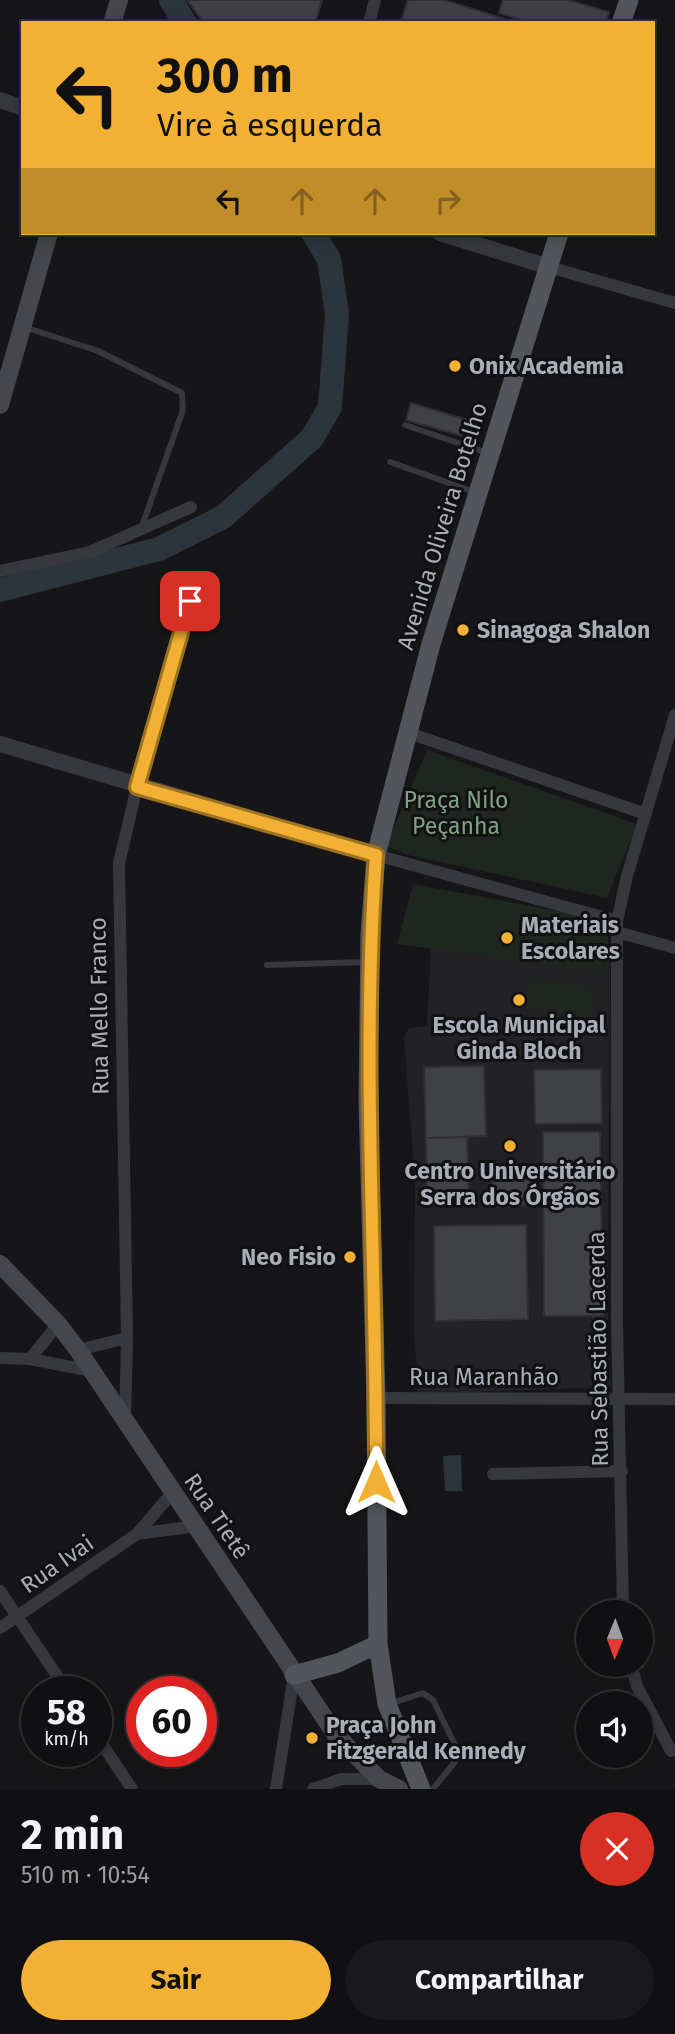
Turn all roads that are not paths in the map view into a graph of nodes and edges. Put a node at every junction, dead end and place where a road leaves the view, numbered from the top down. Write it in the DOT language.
graph roads {
  1 [pos="119,0"];
  2 [pos="375,0"];
  3 [pos="629,0"];
  4 [pos="113,21"];
  5 [pos="370,21"];
  6 [pos="622,21"];
  7 [pos="0,100"];
  8 [pos="21,107"];
  9 [pos="48,235"];
  10 [pos="446,235"];
  11 [pos="558,235"];
  12 [pos="549,267"];
  13 [pos="675,303"];
  14 [pos="22,326"];
  15 [pos="0,405"];
  16 [pos="405,425"];
  17 [pos="490,454"];
  18 [pos="390,462"];
  19 [pos="477,493"];
  20 [pos="191,507"];
  21 [pos="140,532"];
  22 [pos="0,571"];
  23 [pos="190,601"];
  24 [pos="675,715"];
  25 [pos="406,732"];
  26 [pos="0,744"];
  27 [pos="137,787"];
  28 [pos="646,814"];
  29 [pos="378,846"];
  30 [pos="617,927"];
  31 [pos="675,948"];
  32 [pos="370,962"];
  33 [pos="267,965"];
  34 [pos="0,1264"];
  35 [pos="58,1324"];
  36 [pos="127,1338"];
  37 [pos="78,1350"];
  38 [pos="0,1358"];
  39 [pos="30,1359"];
  40 [pos="92,1371"];
  41 [pos="376,1398"];
  42 [pos="675,1398"];
  43 [pos="618,1399"];
  44 [pos="125,1420"];
  45 [pos="622,1471"];
  46 [pos="493,1474"];
  47 [pos="172,1493"];
  48 [pos="196,1525"];
  49 [pos="137,1534"];
  50 [pos="0,1591"];
  51 [pos="623,1600"];
  52 [pos="18,1616"];
  53 [pos="0,1628"];
  54 [pos="378,1644"];
  55 [pos="294,1675"];
  56 [pos="57,1676"];
  57 [pos="635,1677"];
  58 [pos="387,1704"];
  59 [pos="671,1751"];
  60 [pos="112,1759"];
  61 [pos="379,1779"];
  62 [pos="132,1789"];
  63 [pos="276,1789"];
  64 [pos="313,1789"];
  65 [pos="399,1789"];
  66 [pos="421,1789"];
  67 [pos="433,1789"];
  1 -- 4 [label="main road"];
  2 -- 5 [label="street"];
  3 -- 6 [label="main road"];
  7 -- 8 [label="street"];
  9 -- 14 [label="main road"];
  10 -- 12 [label="street"];
  11 -- 12 [label="main road, Avenida Oliveira Botelho"];
  12 -- 13 [label="street"];
  12 -- 17 [label="main road, Avenida Oliveira Botelho"];
  14 -- 15 [label="main road"];
  14 -- 21 [label="lane"];
  16 -- 17 [label="lane"];
  17 -- 19 [label="main road, Avenida Oliveira Botelho"];
  18 -- 19 [label="lane"];
  19 -- 25 [label="main road, Avenida Oliveira Botelho"];
  20 -- 21 [label="street"];
  21 -- 22 [label="street"];
  23 -- 27 [label="street, Rua Mello Franco"];
  24 -- 28 [label="street, Rua Sebastião Lacerda"];
  25 -- 28 [label="street"];
  25 -- 29 [label="main road, Avenida Oliveira Botelho"];
  26 -- 27 [label="street"];
  27 -- 29 [label="street"];
  27 -- 36 [label="street, Rua Mello Franco"];
  28 -- 30 [label="street, Rua Sebastião Lacerda"];
  29 -- 30 [label="street"];
  29 -- 32 [label="main road, Avenida Oliveira Botelho"];
  30 -- 31 [label="street"];
  30 -- 43 [label="street, Rua Sebastião Lacerda"];
  32 -- 33 [label="lane"];
  32 -- 41 [label="main road, Avenida Oliveira Botelho"];
  34 -- 35 [label="main road, Rua Tietê"];
  35 -- 37 [label="main road, Rua Tietê"];
  35 -- 39 [label="street"];
  36 -- 37 [label="street"];
  36 -- 44 [label="street, Rua Mello Franco"];
  37 -- 40 [label="main road, Rua Tietê"];
  38 -- 39 [label="street"];
  39 -- 40 [label="street"];
  40 -- 44 [label="main road, Rua Tietê"];
  41 -- 43 [label="street, Rua Maranhão"];
  41 -- 54 [label="main road, Avenida Oliveira Botelho"];
  42 -- 43 [label="street, Rua Maranhão"];
  43 -- 45 [label="street, Rua Sebastião Lacerda"];
  44 -- 47 [label="main road, Rua Tietê"];
  45 -- 46 [label="street"];
  45 -- 51 [label="street, Rua Sebastião Lacerda"];
  47 -- 48 [label="main road, Rua Tietê"];
  47 -- 49 [label="street, Rua Ivai"];
  48 -- 49 [label="street, Rua Ivai"];
  48 -- 55 [label="main road, Rua Tietê"];
  49 -- 52 [label="street, Rua Ivai"];
  50 -- 52 [label="street"];
  52 -- 53 [label="street, Rua Ivai"];
  52 -- 56 [label="street"];
  54 -- 55 [label="main road"];
  54 -- 58 [label="main road, Avenida Oliveira Botelho"];
  55 -- 61 [label="main road, Rua Tietê"];
  55 -- 63 [label="street"];
  57 -- 59 [label="street"];
  58 -- 66 [label="main road, Avenida Oliveira Botelho"];
  58 -- 67 [label="lane"];
  60 -- 62 [label="street"];
  61 -- 64 [label="street"];
  61 -- 65 [label="main road, Rua Tietê"];
}
